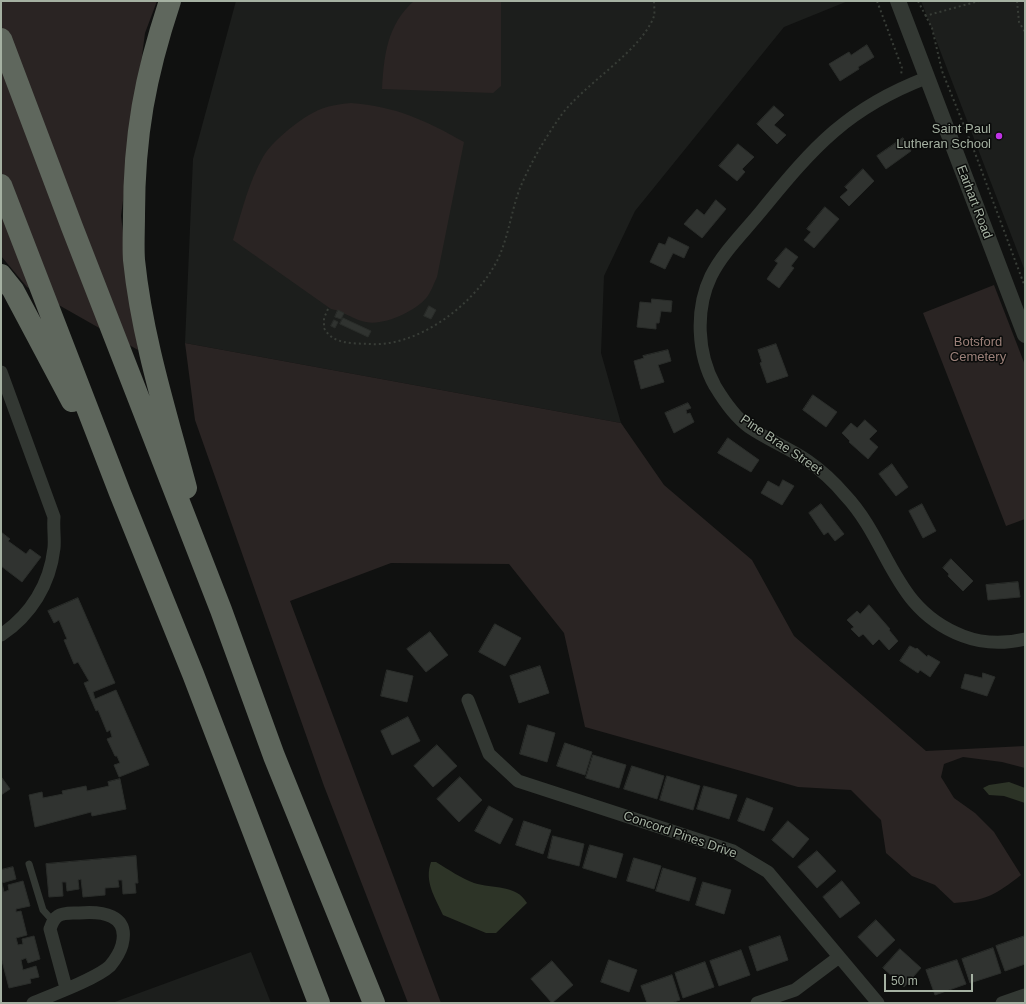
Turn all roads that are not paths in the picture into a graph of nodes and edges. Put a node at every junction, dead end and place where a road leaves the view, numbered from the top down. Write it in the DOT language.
graph roads {
  1 [pos="170,1"];
  2 [pos="898,1"];
  3 [pos="1,39"];
  4 [pos="926,78"];
  5 [pos="1,185"];
  6 [pos="1,274"];
  7 [pos="1025,336"];
  8 [pos="1,372"];
  9 [pos="120,493"];
  10 [pos="221,610"];
  11 [pos="1,634"];
  12 [pos="1025,639"];
  13 [pos="468,700"];
  14 [pos="29,864"];
  15 [pos="53,920"];
  16 [pos="839,957"];
  17 [pos="66,988"];
  18 [pos="1025,995"];
  19 [pos="33,1003"];
  20 [pos="319,1003"];
  21 [pos="374,1003"];
  22 [pos="758,1003"];
  23 [pos="878,1003"];
  24 [pos="1002,1003"];
  1 -- 10 [label="highway"];
  2 -- 4 [label="street, Earhart Road"];
  3 -- 10 [label="highway"];
  4 -- 7 [label="street, Earhart Road"];
  4 -- 12 [label="street, Pine Brae Street"];
  5 -- 9 [label="highway"];
  6 -- 9 [label="highway"];
  8 -- 11 [label="street"];
  9 -- 20 [label="highway"];
  10 -- 21 [label="highway"];
  13 -- 16 [label="street, Concord Pines Drive"];
  14 -- 15 [label="lane"];
  15 -- 17 [label="street"];
  15 -- 17 [label="street"];
  16 -- 22 [label="street"];
  16 -- 23 [label="street, Concord Pines Drive"];
  17 -- 19 [label="street"];
  18 -- 24 [label="street"];
}
